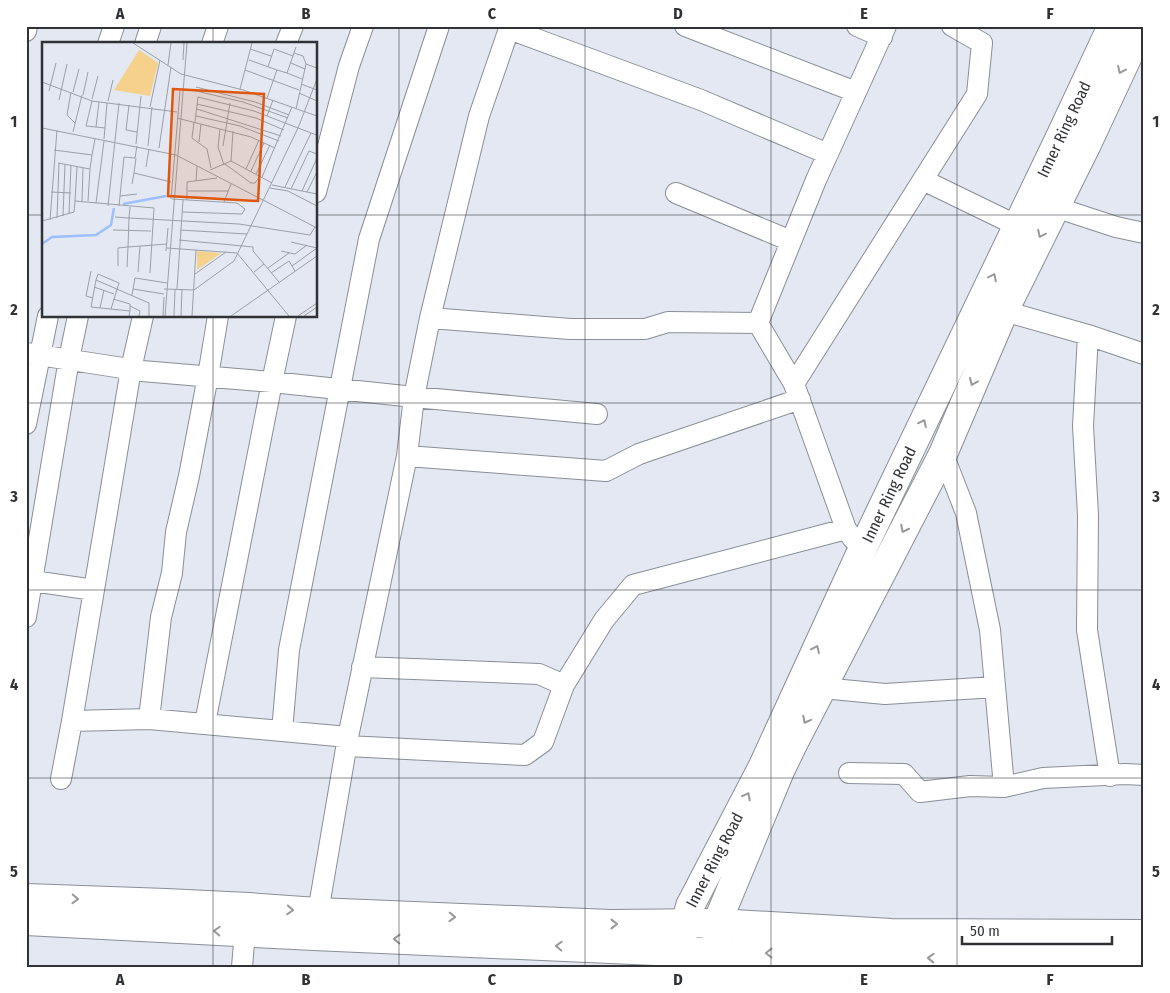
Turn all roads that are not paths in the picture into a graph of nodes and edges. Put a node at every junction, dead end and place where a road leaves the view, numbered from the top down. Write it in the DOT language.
graph roads {
  1 [pos="27,26"];
  2 [pos="114,26"];
  3 [pos="151,26"];
  4 [pos="218,26"];
  5 [pos="293,26"];
  6 [pos="363,26"];
  7 [pos="439,26"];
  8 [pos="685,26"];
  9 [pos="857,26"];
  10 [pos="952,26"];
  11 [pos="1112,26"];
  12 [pos="1142,26"];
  13 [pos="509,28"];
  14 [pos="26,31"];
  15 [pos="884,32"];
  16 [pos="109,42"];
  17 [pos="146,42"];
  18 [pos="213,42"];
  19 [pos="287,42"];
  20 [pos="856,92"];
  21 [pos="828,154"];
  22 [pos="923,180"];
  23 [pos="318,184"];
  24 [pos="676,193"];
  25 [pos="1054,207"];
  26 [pos="998,216"];
  27 [pos="1144,233"];
  28 [pos="791,241"];
  29 [pos="1004,311"];
  30 [pos="47,318"];
  31 [pos="78,318"];
  32 [pos="143,318"];
  33 [pos="218,318"];
  34 [pos="286,318"];
  35 [pos="430,318"];
  36 [pos="758,323"];
  37 [pos="1088,335"];
  38 [pos="33,354"];
  39 [pos="1144,354"];
  40 [pos="69,359"];
  41 [pos="131,369"];
  42 [pos="208,376"];
  43 [pos="272,382"];
  44 [pos="340,389"];
  45 [pos="797,392"];
  46 [pos="414,397"];
  47 [pos="597,414"];
  48 [pos="26,424"];
  49 [pos="943,454"];
  50 [pos="406,456"];
  51 [pos="854,540"];
  52 [pos="30,580"];
  53 [pos="94,590"];
  54 [pos="26,617"];
  55 [pos="362,667"];
  56 [pos="564,686"];
  57 [pos="995,687"];
  58 [pos="822,688"];
  59 [pos="149,719"];
  60 [pos="72,721"];
  61 [pos="205,723"];
  62 [pos="282,731"];
  63 [pos="347,741"];
  64 [pos="850,773"];
  65 [pos="1144,774"];
  66 [pos="1110,776"];
  67 [pos="61,779"];
  68 [pos="1004,786"];
  69 [pos="26,898"];
  70 [pos="246,919"];
  71 [pos="26,921"];
  72 [pos="686,923"];
  73 [pos="717,923"];
  74 [pos="316,924"];
  75 [pos="1024,933"];
  76 [pos="1144,934"];
  77 [pos="1144,958"];
  78 [pos="677,959"];
  79 [pos="716,959"];
  80 [pos="1014,963"];
  81 [pos="242,967"];
  1 -- 14 [label="street"];
  2 -- 16 [label="street"];
  3 -- 17 [label="street"];
  4 -- 18 [label="street"];
  5 -- 19 [label="street"];
  6 -- 23 [label="street"];
  7 -- 44 [label="street"];
  8 -- 20 [label="street"];
  9 -- 15 [label="street"];
  10 -- 22 [label="street"];
  11 -- 26 [label="main road, Inner Ring Road"];
  12 -- 25 [label="main road, Inner Ring Road, one-way"];
  13 -- 21 [label="street"];
  13 -- 35 [label="street"];
  15 -- 20 [label="street"];
  20 -- 21 [label="street"];
  21 -- 28 [label="street"];
  22 -- 26 [label="street"];
  22 -- 45 [label="street"];
  24 -- 28 [label="street"];
  25 -- 27 [label="street"];
  25 -- 29 [label="main road, Inner Ring Road, one-way"];
  51 -- 26 [label="main road, Inner Ring Road, one-way"];
  28 -- 36 [label="street"];
  29 -- 37 [label="street"];
  29 -- 49 [label="main road, Inner Ring Road, one-way"];
  30 -- 38 [label="street"];
  31 -- 40 [label="street"];
  32 -- 41 [label="street"];
  33 -- 42 [label="street"];
  34 -- 43 [label="street"];
  35 -- 36 [label="street"];
  35 -- 46 [label="street"];
  36 -- 45 [label="street"];
  37 -- 39 [label="street"];
  37 -- 66 [label="street"];
  38 -- 40 [label="street"];
  38 -- 48 [label="street"];
  40 -- 41 [label="street"];
  40 -- 52 [label="street"];
  41 -- 42 [label="street"];
  41 -- 53 [label="street"];
  42 -- 43 [label="street"];
  42 -- 59 [label="street"];
  43 -- 44 [label="street"];
  43 -- 61 [label="street"];
  44 -- 46 [label="street"];
  44 -- 62 [label="street"];
  45 -- 50 [label="street"];
  45 -- 51 [label="street"];
  46 -- 47 [label="street"];
  46 -- 50 [label="street"];
  49 -- 57 [label="street"];
  49 -- 58 [label="main road, Inner Ring Road, one-way"];
  50 -- 55 [label="street"];
  51 -- 56 [label="street"];
  72 -- 51 [label="main road, Inner Ring Road, one-way"];
  52 -- 53 [label="street"];
  52 -- 54 [label="street"];
  53 -- 60 [label="street"];
  55 -- 56 [label="street"];
  55 -- 63 [label="street"];
  56 -- 63 [label="street"];
  57 -- 58 [label="street"];
  57 -- 68 [label="street"];
  58 -- 73 [label="main road, Inner Ring Road, one-way"];
  59 -- 60 [label="street"];
  59 -- 61 [label="street"];
  60 -- 67 [label="street"];
  61 -- 62 [label="street"];
  62 -- 63 [label="street"];
  63 -- 74 [label="street"];
  64 -- 68 [label="street"];
  65 -- 66 [label="street"];
  66 -- 68 [label="street"];
  69 -- 70 [label="main road, one-way"];
  70 -- 71 [label="main road, one-way"];
  70 -- 74 [label="main road"];
  70 -- 81 [label="street"];
  72 -- 73 [label="main road"];
  74 -- 72 [label="main road, one-way"];
  72 -- 78 [label="main road, Inner Ring Road"];
  73 -- 75 [label="main road"];
  73 -- 79 [label="main road, Inner Ring Road"];
  78 -- 74 [label="main road, one-way"];
  75 -- 76 [label="main road"];
  75 -- 80 [label="main road"];
  77 -- 80 [label="main road"];
  78 -- 79 [label="main road"];
  80 -- 79 [label="main road, one-way"];
}
